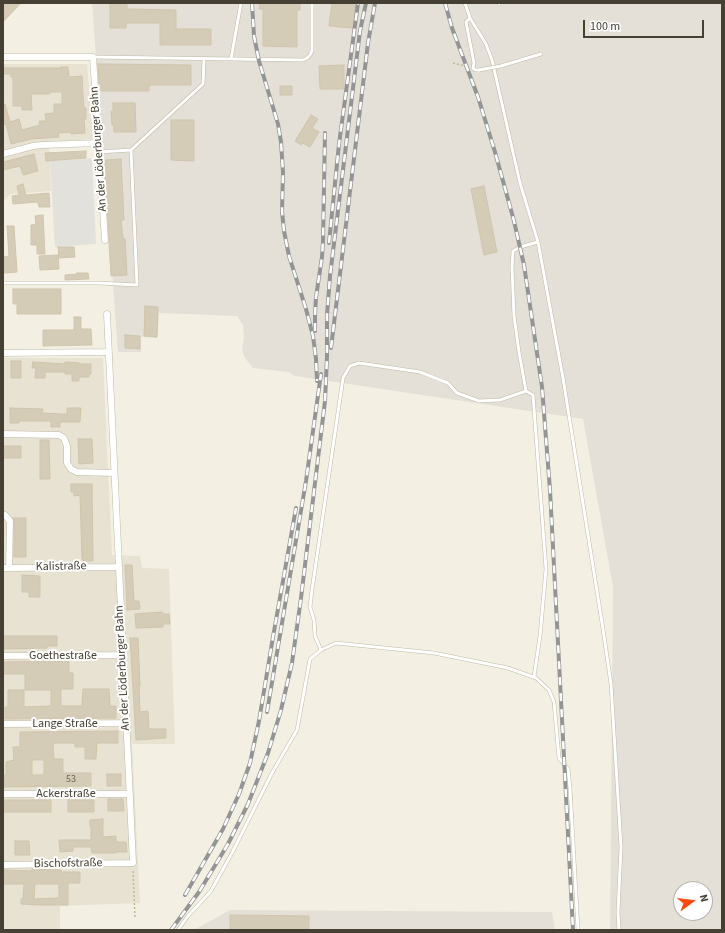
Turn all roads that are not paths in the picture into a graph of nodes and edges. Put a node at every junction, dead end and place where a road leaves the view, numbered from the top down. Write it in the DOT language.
graph roads {
  1 [pos="241,3"];
  2 [pos="312,3"];
  3 [pos="465,3"];
  4 [pos="470,18"];
  5 [pos="541,54"];
  6 [pos="3,57"];
  7 [pos="93,58"];
  8 [pos="204,59"];
  9 [pos="231,59"];
  10 [pos="99,143"];
  11 [pos="131,150"];
  12 [pos="99,152"];
  13 [pos="3,154"];
  14 [pos="105,240"];
  15 [pos="538,242"];
  16 [pos="3,283"];
  17 [pos="107,314"];
  18 [pos="108,352"];
  19 [pos="3,353"];
  20 [pos="526,391"];
  21 [pos="3,434"];
  22 [pos="114,473"];
  23 [pos="3,515"];
  24 [pos="118,567"];
  25 [pos="6,568"];
  26 [pos="321,650"];
  27 [pos="123,655"];
  28 [pos="3,656"];
  29 [pos="534,677"];
  30 [pos="126,723"];
  31 [pos="3,724"];
  32 [pos="3,794"];
  33 [pos="130,794"];
  34 [pos="133,863"];
  35 [pos="3,865"];
  36 [pos="178,930"];
  37 [pos="578,930"];
  38 [pos="620,930"];
  1 -- 9 [label="lane"];
  2 -- 9 [label="lane"];
  3 -- 4 [label="lane"];
  4 -- 5 [label="lane, bridge"];
  4 -- 15 [label="lane"];
  6 -- 7 [label="street"];
  7 -- 8 [label="lane"];
  7 -- 10 [label="street, An der Löderburger Bahn"];
  8 -- 9 [label="lane"];
  8 -- 11 [label="lane"];
  10 -- 12 [label="street, An der Löderburger Bahn"];
  10 -- 13 [label="street"];
  11 -- 12 [label="lane"];
  11 -- 16 [label="lane"];
  12 -- 14 [label="street, An der Löderburger Bahn"];
  15 -- 20 [label="lane"];
  15 -- 38 [label="lane"];
  17 -- 18 [label="street, An der Löderburger Bahn"];
  18 -- 19 [label="street"];
  18 -- 22 [label="street, An der Löderburger Bahn"];
  20 -- 26 [label="lane"];
  20 -- 29 [label="lane"];
  21 -- 22 [label="street"];
  22 -- 24 [label="street, An der Löderburger Bahn"];
  23 -- 25 [label="street"];
  24 -- 25 [label="street, Kalistraße"];
  24 -- 27 [label="street, An der Löderburger Bahn"];
  26 -- 29 [label="lane"];
  26 -- 36 [label="lane"];
  27 -- 28 [label="street, Goethestraße"];
  27 -- 30 [label="street, An der Löderburger Bahn"];
  29 -- 37 [label="lane"];
  30 -- 31 [label="street, Lange Straße"];
  30 -- 33 [label="street, An der Löderburger Bahn"];
  32 -- 33 [label="street, Ackerstraße"];
  33 -- 34 [label="street, An der Löderburger Bahn"];
  34 -- 35 [label="street, Bischofstraße"];
}
